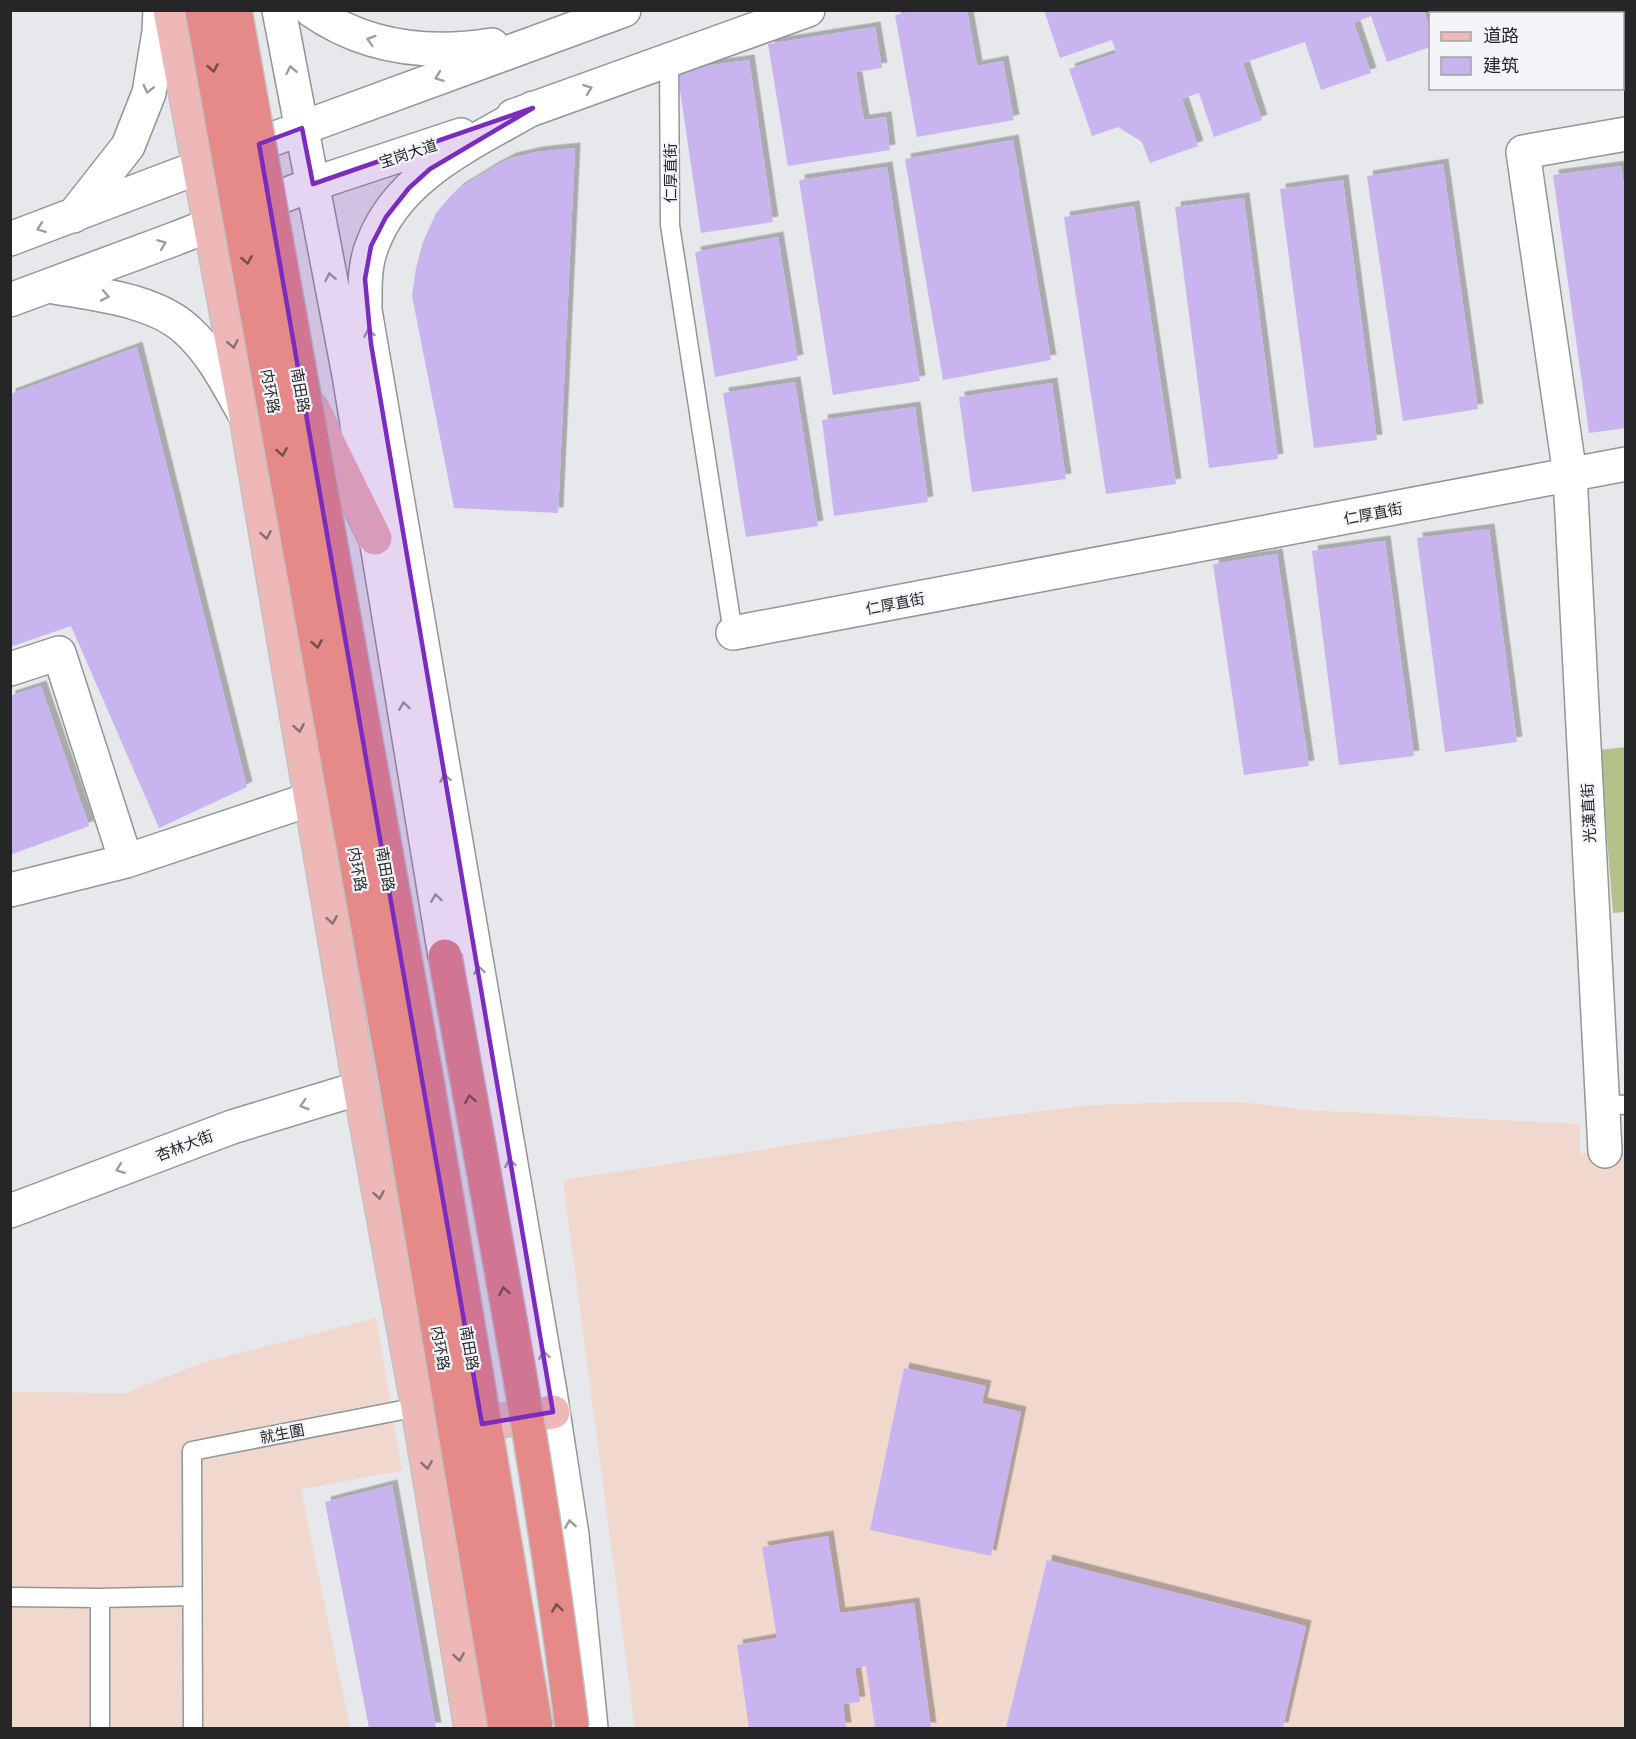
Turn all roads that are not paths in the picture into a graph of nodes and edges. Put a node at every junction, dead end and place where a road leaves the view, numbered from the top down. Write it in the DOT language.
graph roads {
  1 [pos="160,10"];
  2 [pos="170,10"];
  3 [pos="202,10"];
  4 [pos="233,10"];
  5 [pos="279,10"];
  6 [pos="311,10"];
  7 [pos="624,10"];
  8 [pos="808,10"];
  9 [pos="553,35"];
  10 [pos="669,59"];
  11 [pos="533,108"];
  12 [pos="302,128"];
  13 [pos="1626,134"];
  14 [pos="256,145"];
  15 [pos="200,167"];
  16 [pos="313,184"];
  17 [pos="267,201"];
  18 [pos="71,217"];
  19 [pos="210,225"];
  20 [pos="10,239"];
  21 [pos="47,285"];
  22 [pos="10,300"];
  23 [pos="376,370"];
  24 [pos="300,388"];
  25 [pos="246,416"];
  26 [pos="1626,464"];
  27 [pos="1570,475"];
  28 [pos="375,538"];
  29 [pos="733,633"];
  30 [pos="10,669"];
  31 [pos="311,799"];
  32 [pos="126,861"];
  33 [pos="10,890"];
  34 [pos="445,956"];
  35 [pos="360,1088"];
  36 [pos="1614,1105"];
  37 [pos="1605,1151"];
  38 [pos="10,1211"];
  39 [pos="418,1407"];
  40 [pos="553,1412"];
  41 [pos="482,1424"];
  42 [pos="191,1596"];
  43 [pos="10,1597"];
  44 [pos="100,1598"];
  45 [pos="100,1728"];
  46 [pos="193,1728"];
  47 [pos="471,1728"];
  48 [pos="505,1728"];
  49 [pos="535,1728"];
  50 [pos="572,1728"];
  51 [pos="591,1728"];
  1 -- 18 [label="main road, one-way"];
  2 -- 15 [label="main road"];
  3 -- 48 [label="highway, 内环路, one-way, bridge"];
  4 -- 14 [label="main road, 南田路"];
  4 -- 49 [label="highway, 内环路, bridge"];
  12 -- 5 [label="main road, one-way"];
  9 -- 6 [label="main road, one-way"];
  7 -- 9 [label="main road"];
  8 -- 10 [label="main road, 宝岗大道"];
  9 -- 12 [label="main road, one-way"];
  11 -- 10 [label="main road, 宝岗大道, one-way"];
  10 -- 29 [label="lane, 仁厚直街"];
  11 -- 16 [label="main road, 宝岗大道"];
  23 -- 11 [label="main road, one-way"];
  12 -- 14 [label="main road"];
  12 -- 16 [label="main road"];
  13 -- 27 [label="main road, 光漢直街"];
  14 -- 15 [label="main road"];
  14 -- 17 [label="main road, 南田路"];
  15 -- 18 [label="main road"];
  15 -- 19 [label="main road"];
  16 -- 17 [label="main road, 宝岗大道"];
  28 -- 16 [label="main road, one-way"];
  17 -- 19 [label="main road, 宝岗大道"];
  17 -- 24 [label="main road, 南田路"];
  18 -- 20 [label="main road, one-way"];
  21 -- 19 [label="main road, 宝岗大道, one-way"];
  19 -- 25 [label="main road, one-way"];
  21 -- 22 [label="main road, 宝岗大道"];
  21 -- 25 [label="main road, one-way"];
  23 -- 28 [label="main road"];
  40 -- 23 [label="main road, one-way"];
  24 -- 28 [label="main road"];
  24 -- 41 [label="main road, 南田路"];
  25 -- 31 [label="main road, one-way"];
  26 -- 27 [label="main road, 仁厚直街"];
  27 -- 29 [label="main road, 仁厚直街"];
  27 -- 36 [label="main road, 光漢直街"];
  34 -- 28 [label="main road, one-way"];
  30 -- 32 [label="main road"];
  31 -- 32 [label="main road"];
  31 -- 35 [label="main road, one-way"];
  32 -- 33 [label="main road"];
  50 -- 34 [label="highway, one-way, bridge"];
  35 -- 38 [label="main road, 杏林大街, one-way"];
  35 -- 39 [label="main road, one-way"];
  36 -- 37 [label="main road, 光漢直街"];
  39 -- 42 [label="lane, 就生圍"];
  39 -- 47 [label="main road, one-way"];
  40 -- 41 [label="main road"];
  51 -- 40 [label="main road, one-way"];
  41 -- 49 [label="main road, 南田路"];
  42 -- 44 [label="lane"];
  42 -- 46 [label="lane"];
  43 -- 44 [label="lane"];
  44 -- 45 [label="lane"];
}
